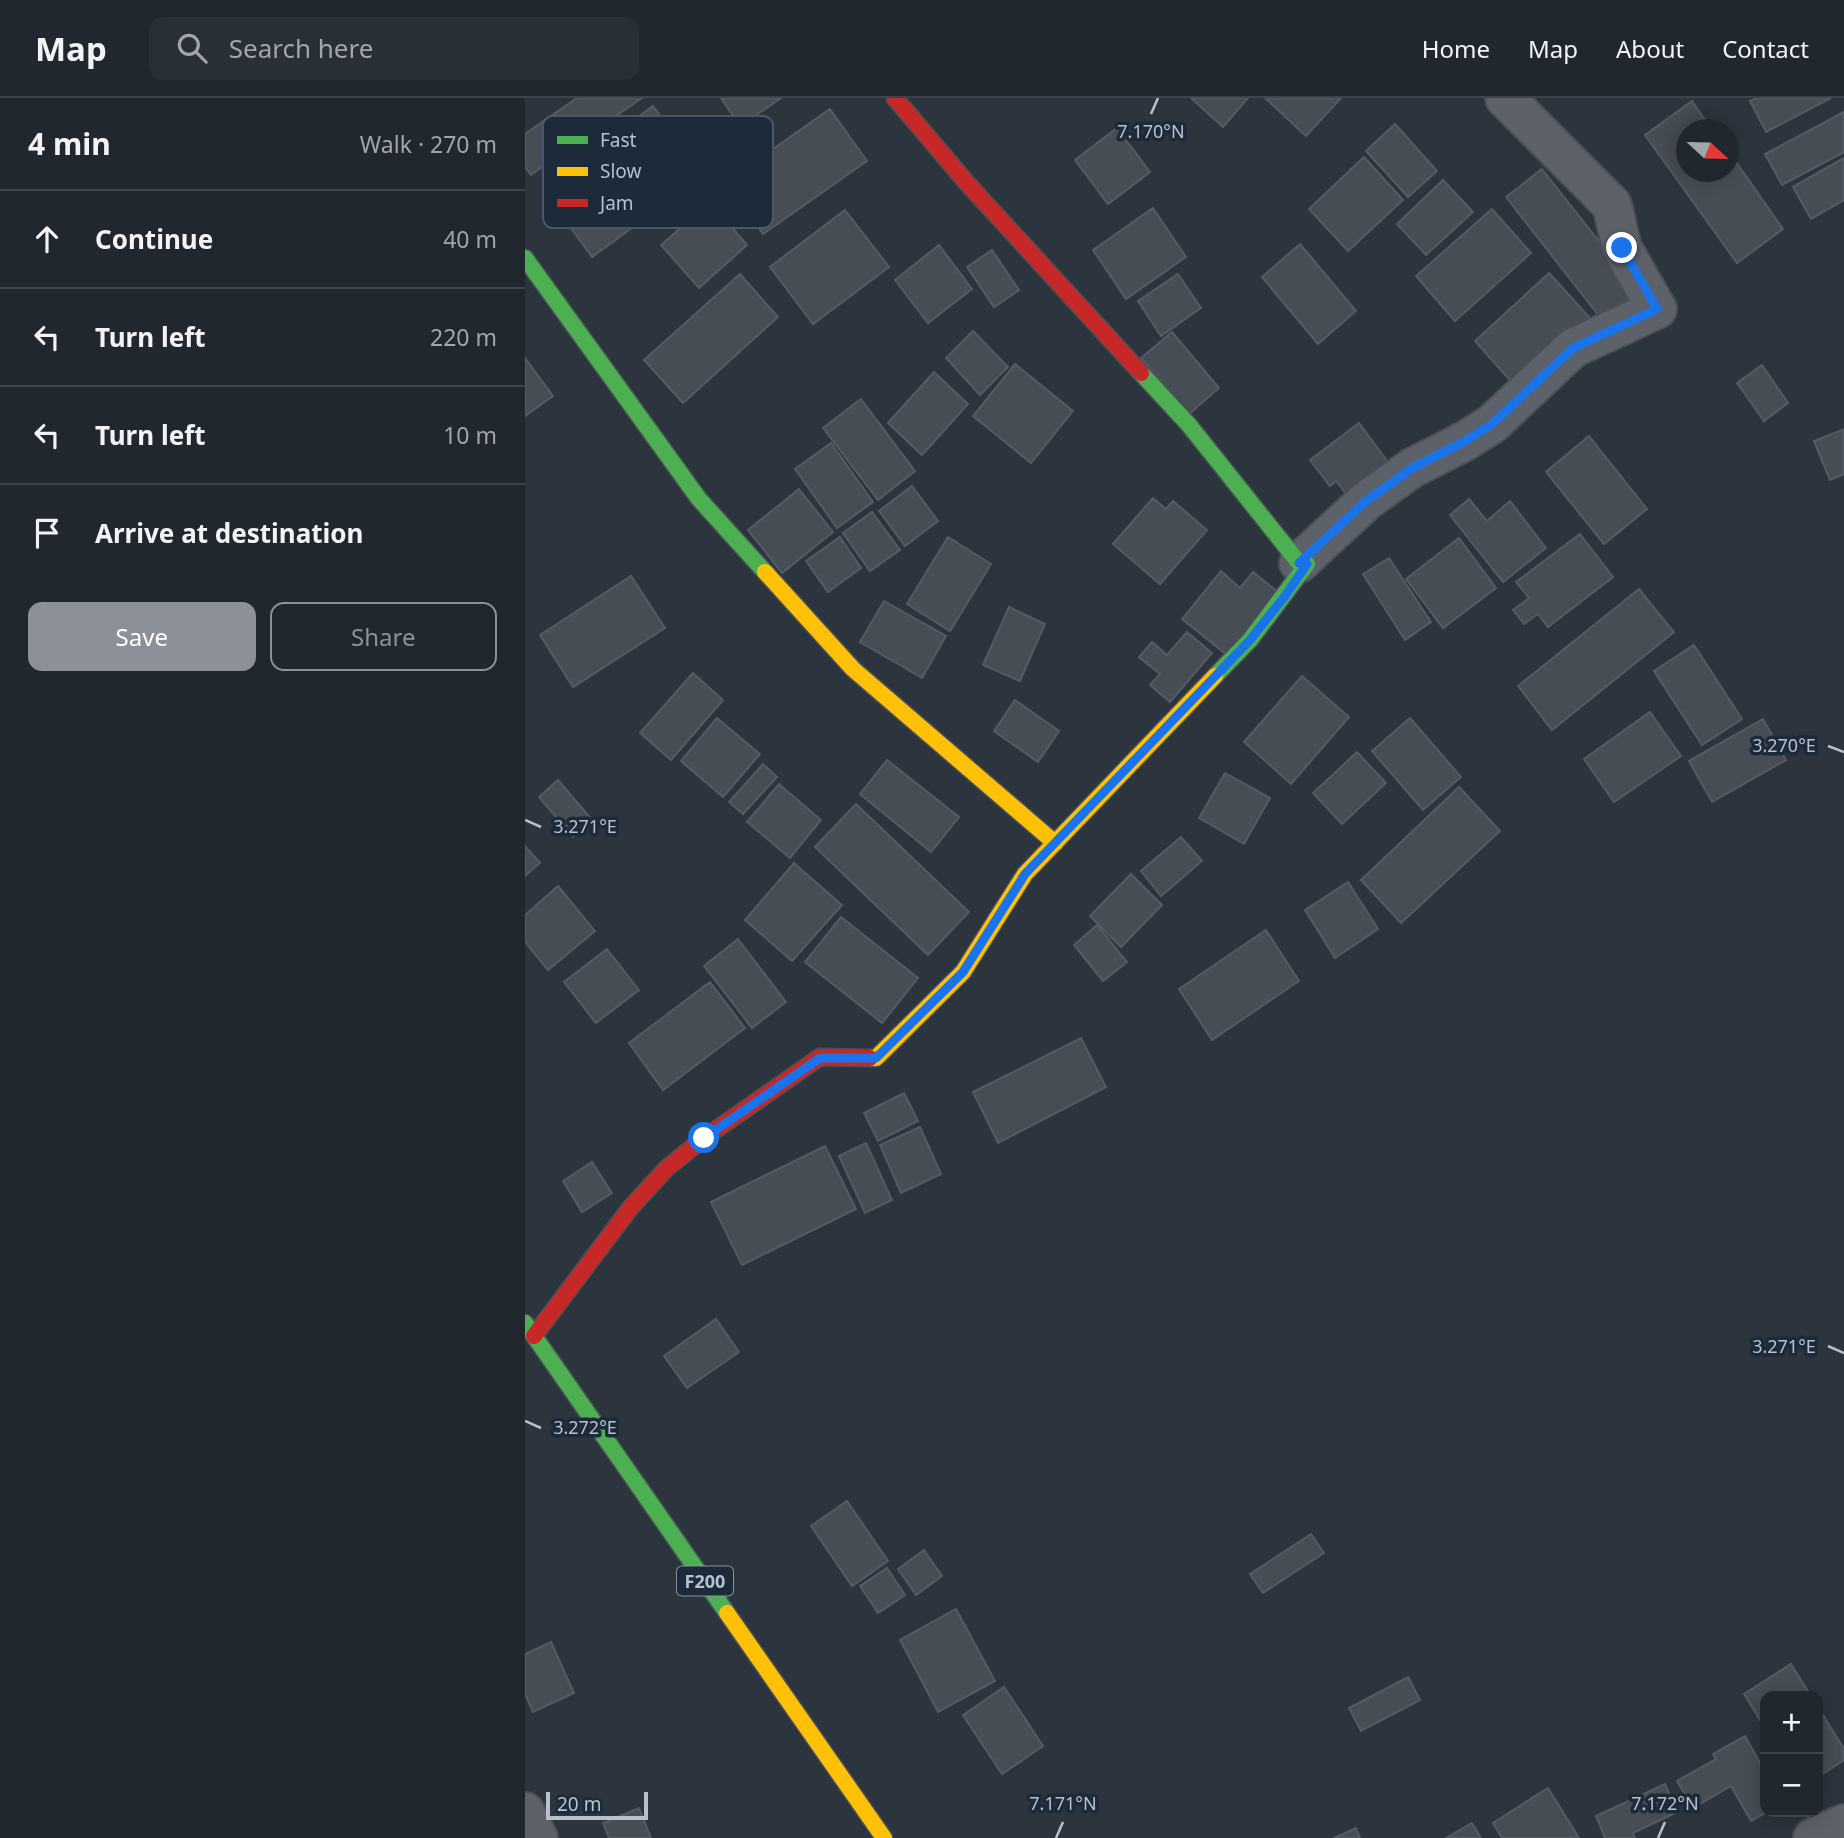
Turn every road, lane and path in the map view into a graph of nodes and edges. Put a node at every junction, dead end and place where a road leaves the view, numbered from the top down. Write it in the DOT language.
graph roads {
  1 [pos="895,98"];
  2 [pos="1504,98"];
  3 [pos="525,258"];
  4 [pos="1299,563"];
  5 [pos="1055,843"];
  6 [pos="529,1329"];
  7 [pos="525,1812"];
  8 [pos="1844,1824"];
  9 [pos="538,1838"];
  10 [pos="884,1838"];
  11 [pos="1813,1838"];
  1 -- 4 [label="street"];
  2 -- 4 [label="street"];
  3 -- 5 [label="street"];
  4 -- 5 [label="street"];
  5 -- 6 [label="street"];
  6 -- 10 [label="street, F200"];
  7 -- 9 [label="street"];
  8 -- 11 [label="street"];
}
